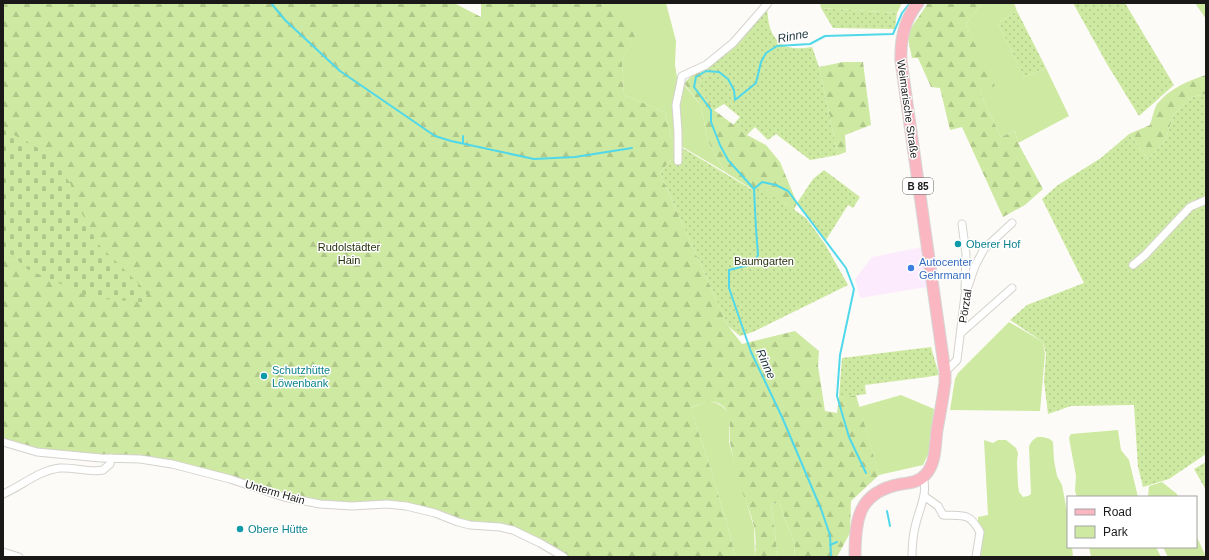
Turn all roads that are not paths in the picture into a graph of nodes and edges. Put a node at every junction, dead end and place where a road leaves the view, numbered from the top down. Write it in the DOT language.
graph roads {
  1 [pos="768,3"];
  2 [pos="918,3"];
  3 [pos="678,161"];
  4 [pos="1206,200"];
  5 [pos="1012,223"];
  6 [pos="962,224"];
  7 [pos="1133,265"];
  8 [pos="1012,288"];
  9 [pos="965,295"];
  10 [pos="961,332"];
  11 [pos="945,372"];
  12 [pos="3,442"];
  13 [pos="111,458"];
  14 [pos="924,477"];
  15 [pos="3,494"];
  16 [pos="924,496"];
  17 [pos="3,552"];
  18 [pos="19,557"];
  19 [pos="564,557"];
  20 [pos="855,557"];
  21 [pos="912,557"];
  22 [pos="976,557"];
  1 -- 3 [label="street"];
  2 -- 11 [label="main road, Weimarische Straße / B 85"];
  4 -- 7 [label="street"];
  5 -- 9 [label="street, Pörztal"];
  6 -- 9 [label="street"];
  8 -- 10 [label="street, Pörztal"];
  9 -- 10 [label="street, Pörztal"];
  10 -- 11 [label="street, Pörztal"];
  11 -- 14 [label="main road, Weimarische Straße / B 85"];
  12 -- 13 [label="street, Unterm Hain"];
  13 -- 15 [label="street"];
  13 -- 19 [label="street, Unterm Hain"];
  14 -- 16 [label="street"];
  14 -- 20 [label="main road"];
  16 -- 21 [label="street"];
  16 -- 22 [label="street"];
  17 -- 18 [label="street"];
}
